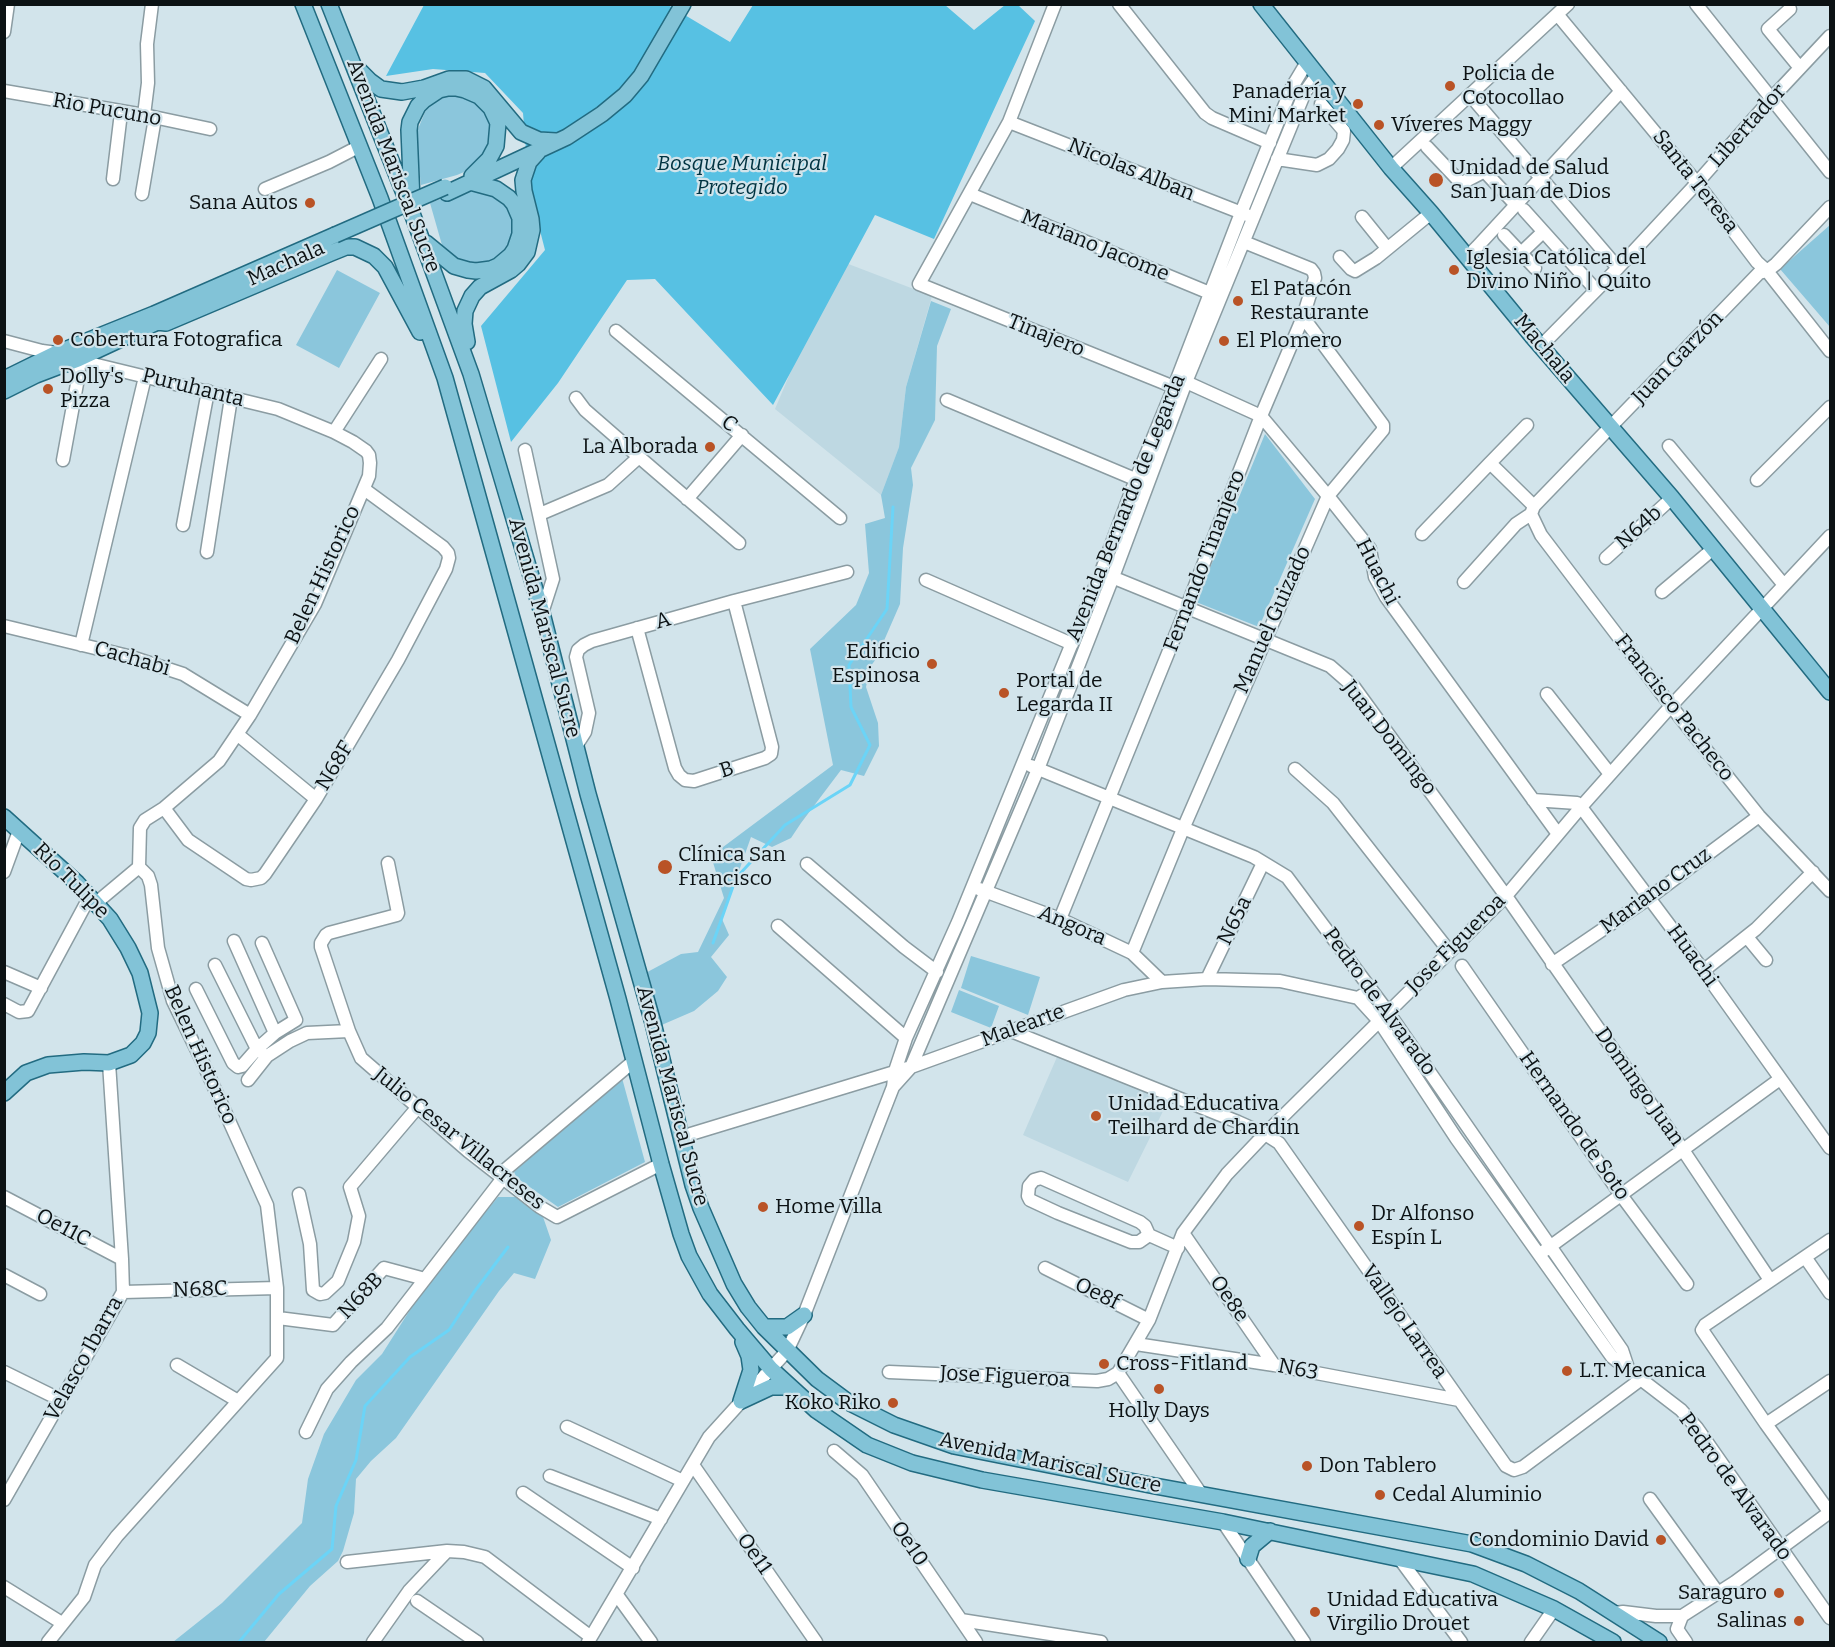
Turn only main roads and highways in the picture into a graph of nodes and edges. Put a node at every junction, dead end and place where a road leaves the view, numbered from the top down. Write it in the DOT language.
graph roads {
  1 [pos="303,4"];
  2 [pos="329,4"];
  3 [pos="683,4"];
  4 [pos="1261,4"];
  5 [pos="354,64"];
  6 [pos="562,139"];
  7 [pos="540,150"];
  8 [pos="471,179"];
  9 [pos="380,198"];
  10 [pos="413,216"];
  11 [pos="336,238"];
  12 [pos="422,239"];
  13 [pos="207,290"];
  14 [pos="155,318"];
  15 [pos="471,374"];
  16 [pos="445,378"];
  17 [pos="4,379"];
  18 [pos="4,391"];
  19 [pos="1830,692"];
  20 [pos="4,817"];
  21 [pos="4,1094"];
  22 [pos="804,1315"];
  23 [pos="764,1327"];
  24 [pos="737,1329"];
  25 [pos="797,1393"];
  26 [pos="1111,1477"];
  27 [pos="1155,1486"];
  28 [pos="1106,1501"];
  29 [pos="1152,1509"];
  30 [pos="1270,1531"];
  31 [pos="1248,1559"];
  32 [pos="1605,1640"];
  33 [pos="1659,1642"];
  1 -- 9 [label="main road, Avenida Mariscal Sucre"];
  2 -- 5 [label="main road, Avenida Mariscal Sucre"];
  3 -- 6 [label="main road, Machala"];
  4 -- 19 [label="main road, Machala"];
  5 -- 6 [label="main road"];
  5 -- 10 [label="main road, Avenida Mariscal Sucre"];
  6 -- 7 [label="main road, Machala"];
  6 -- 8 [label="main road, Machala"];
  7 -- 8 [label="main road, Machala"];
  7 -- 15 [label="main road"];
  8 -- 10 [label="main road"];
  8 -- 11 [label="main road, Machala"];
  8 -- 12 [label="main road"];
  9 -- 13 [label="main road"];
  9 -- 16 [label="main road, Avenida Mariscal Sucre"];
  10 -- 12 [label="main road, Avenida Mariscal Sucre"];
  11 -- 13 [label="main road, Machala"];
  11 -- 14 [label="main road, Machala"];
  12 -- 15 [label="main road, Avenida Mariscal Sucre"];
  13 -- 14 [label="main road, Machala"];
  14 -- 16 [label="main road"];
  14 -- 17 [label="main road, Machala"];
  14 -- 18 [label="main road, Machala"];
  15 -- 23 [label="main road, Avenida Mariscal Sucre"];
  16 -- 24 [label="main road, Avenida Mariscal Sucre"];
  20 -- 21 [label="main road, Rio Tulipe"];
  22 -- 23 [label="main road"];
  23 -- 26 [label="main road, Avenida Mariscal Sucre"];
  24 -- 25 [label="main road, Avenida Mariscal Sucre"];
  24 -- 25 [label="main road"];
  25 -- 28 [label="main road, Avenida Mariscal Sucre"];
  26 -- 27 [label="main road, Avenida Mariscal Sucre"];
  26 -- 28 [label="main road"];
  27 -- 29 [label="main road"];
  27 -- 33 [label="main road, Avenida Mariscal Sucre"];
  28 -- 29 [label="main road, Avenida Mariscal Sucre"];
  29 -- 30 [label="main road, Avenida Mariscal Sucre"];
  30 -- 31 [label="main road"];
  30 -- 32 [label="main road, Avenida Mariscal Sucre"];
}
